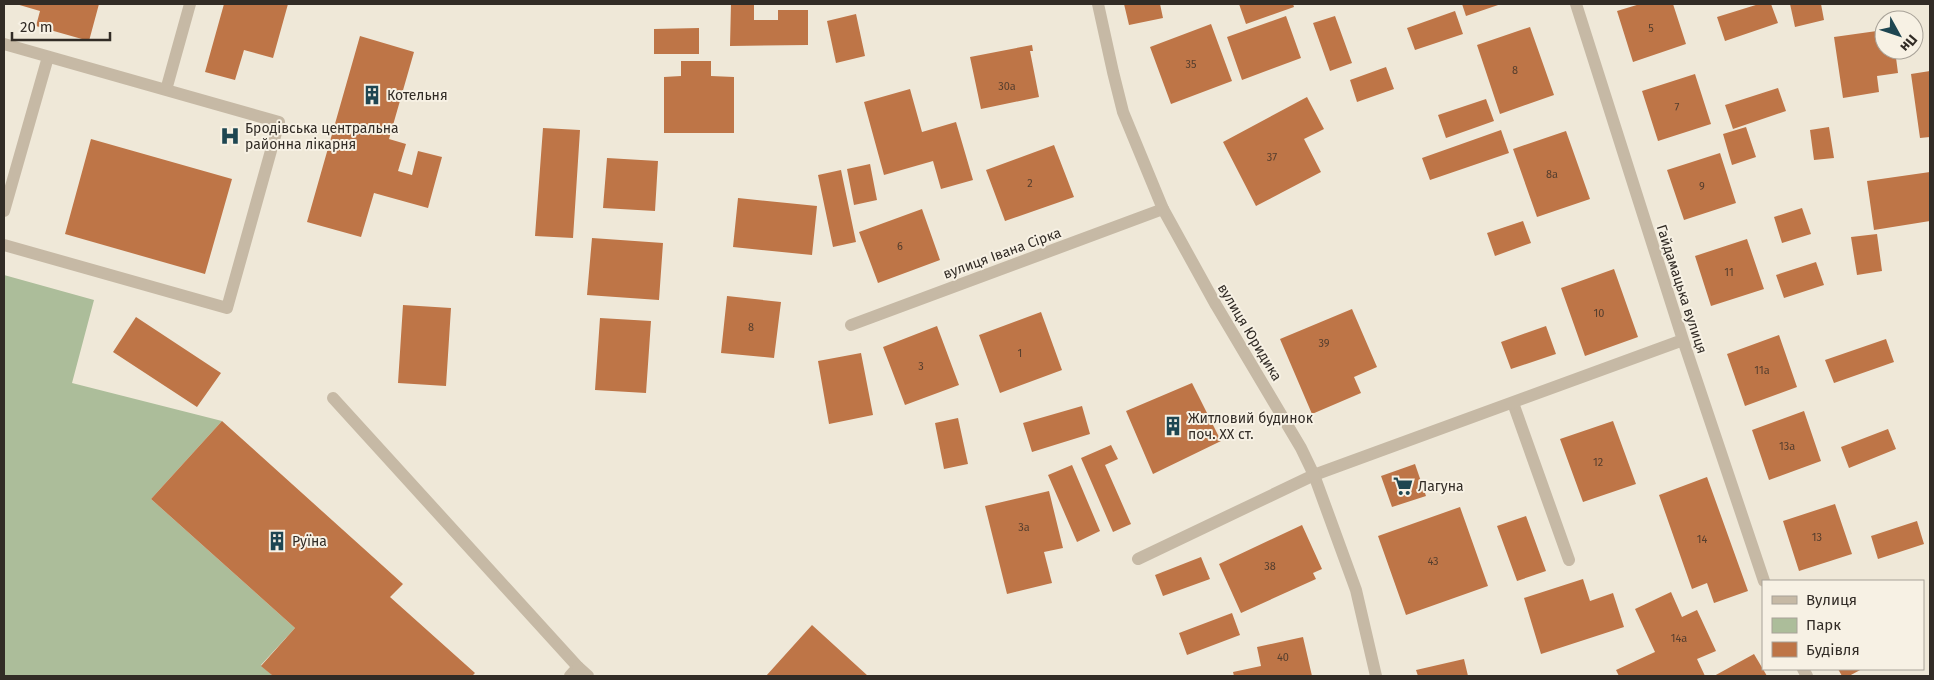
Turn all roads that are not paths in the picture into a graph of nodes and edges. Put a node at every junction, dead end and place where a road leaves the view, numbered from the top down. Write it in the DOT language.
graph roads {
  1 [pos="190,4"];
  2 [pos="1098,4"];
  3 [pos="1576,4"];
  4 [pos="4,44"];
  5 [pos="48,57"];
  6 [pos="166,90"];
  7 [pos="1163,209"];
  8 [pos="4,211"];
  9 [pos="4,245"];
  10 [pos="851,325"];
  11 [pos="1682,340"];
  12 [pos="333,398"];
  13 [pos="1513,403"];
  14 [pos="1314,475"];
  15 [pos="1138,558"];
  16 [pos="1569,560"];
  17 [pos="1764,580"];
  18 [pos="574,672"];
  19 [pos="588,676"];
  20 [pos="1376,676"];
  1 -- 6 [label="street"];
  2 -- 7 [label="street, вулиця Юридика"];
  3 -- 11 [label="street, Гайдамацька вулиця"];
  4 -- 5 [label="street"];
  5 -- 6 [label="street"];
  5 -- 8 [label="street"];
  6 -- 9 [label="street"];
  7 -- 10 [label="street, вулиця Івана Сірка"];
  7 -- 14 [label="street, вулиця Юридика"];
  11 -- 13 [label="street"];
  11 -- 17 [label="street, Гайдамацька вулиця"];
  12 -- 18 [label="street"];
  13 -- 14 [label="street"];
  13 -- 16 [label="street"];
  14 -- 15 [label="street"];
  14 -- 20 [label="street, вулиця Юридика"];
  18 -- 19 [label="street"];
}
